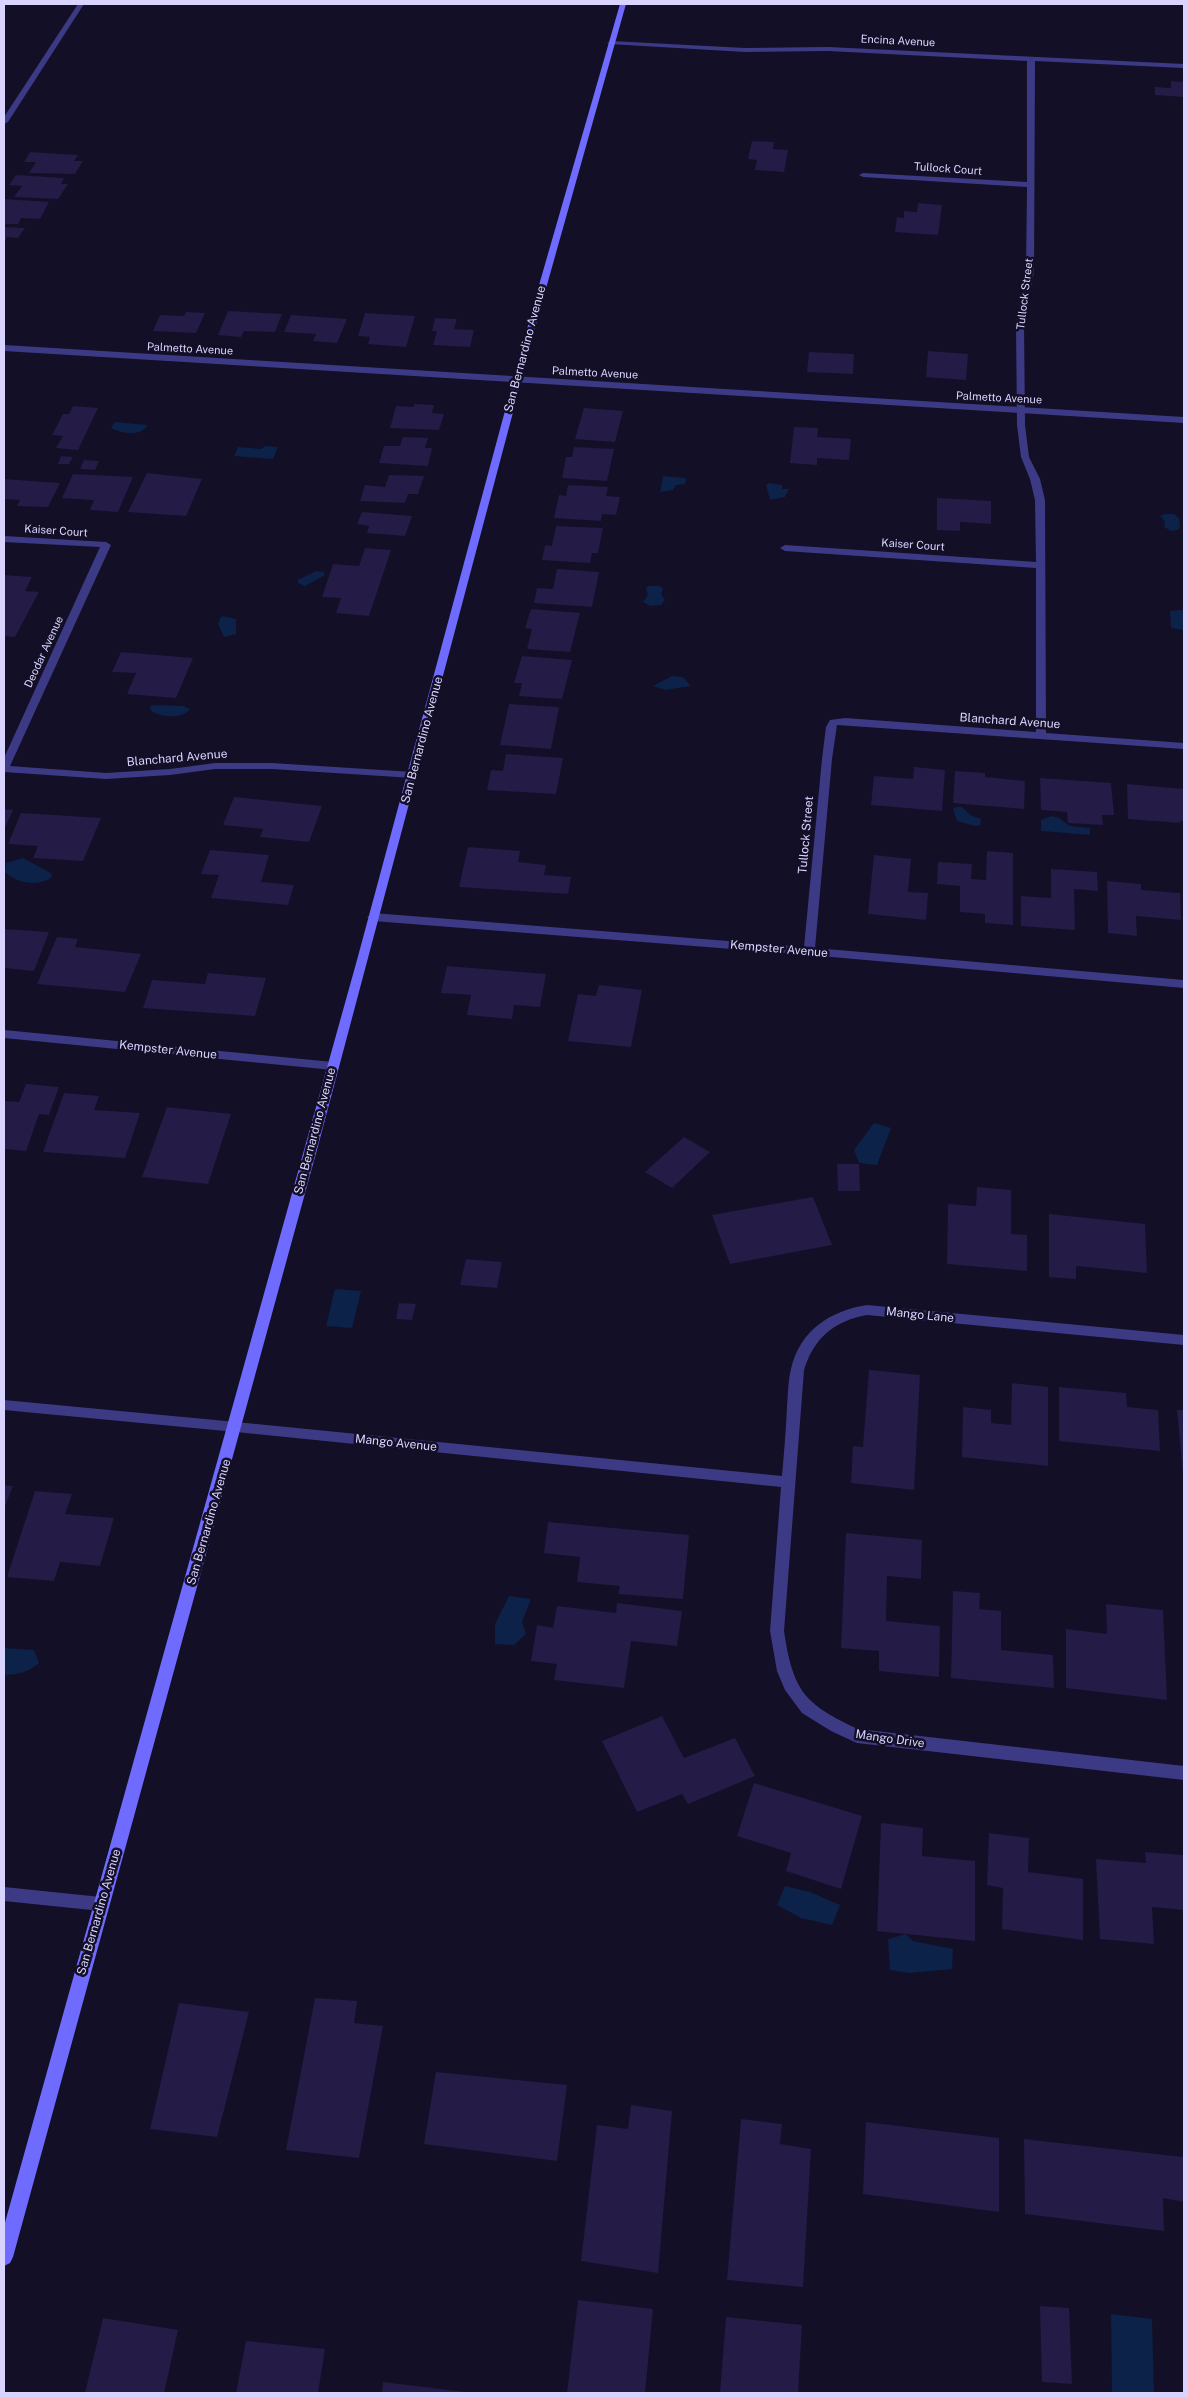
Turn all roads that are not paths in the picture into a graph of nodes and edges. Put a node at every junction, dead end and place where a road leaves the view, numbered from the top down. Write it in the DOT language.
graph roads {
  1 [pos="81,4"];
  2 [pos="622,4"];
  3 [pos="611,44"];
  4 [pos="1031,58"];
  5 [pos="1184,66"];
  6 [pos="4,122"];
  7 [pos="862,175"];
  8 [pos="1031,185"];
  9 [pos="4,348"];
  10 [pos="516,380"];
  11 [pos="1021,410"];
  12 [pos="1184,420"];
  13 [pos="4,539"];
  14 [pos="106,546"];
  15 [pos="785,548"];
  16 [pos="1040,564"];
  17 [pos="834,722"];
  18 [pos="1042,737"];
  19 [pos="1184,746"];
  20 [pos="4,769"];
  21 [pos="413,775"];
  22 [pos="374,917"];
  23 [pos="809,951"];
  24 [pos="1184,984"];
  25 [pos="4,1034"];
  26 [pos="333,1066"];
  27 [pos="1184,1340"];
  28 [pos="4,1405"];
  29 [pos="236,1427"];
  30 [pos="788,1482"];
  31 [pos="1184,1773"];
  32 [pos="4,1894"];
  33 [pos="101,1904"];
  34 [pos="4,2257"];
  1 -- 6 [label="street"];
  2 -- 3 [label="main road, San Bernardino Avenue"];
  3 -- 4 [label="street, Encina Avenue"];
  3 -- 10 [label="main road, San Bernardino Avenue"];
  4 -- 5 [label="street, Encina Avenue"];
  4 -- 8 [label="street, Tullock Street"];
  7 -- 8 [label="street, Tullock Court"];
  8 -- 11 [label="street, Tullock Street"];
  9 -- 10 [label="street, Palmetto Avenue"];
  10 -- 11 [label="street, Palmetto Avenue"];
  10 -- 21 [label="main road, San Bernardino Avenue"];
  11 -- 12 [label="street, Palmetto Avenue"];
  11 -- 16 [label="street, Tullock Street"];
  13 -- 14 [label="street, Kaiser Court"];
  14 -- 20 [label="street, Deodar Avenue"];
  15 -- 16 [label="street, Kaiser Court"];
  16 -- 18 [label="street, Tullock Street"];
  17 -- 18 [label="street, Blanchard Avenue"];
  17 -- 23 [label="street, Tullock Street"];
  18 -- 19 [label="street, Blanchard Avenue"];
  20 -- 21 [label="street, Blanchard Avenue"];
  21 -- 22 [label="main road, San Bernardino Avenue"];
  22 -- 23 [label="street, Kempster Avenue"];
  22 -- 26 [label="main road, San Bernardino Avenue"];
  23 -- 24 [label="street, Kempster Avenue"];
  25 -- 26 [label="street, Kempster Avenue"];
  26 -- 29 [label="main road, San Bernardino Avenue"];
  27 -- 30 [label="street, Mango Lane"];
  28 -- 29 [label="street, Mango Avenue"];
  29 -- 30 [label="street, Mango Avenue"];
  29 -- 33 [label="main road, San Bernardino Avenue"];
  30 -- 31 [label="street, Mango Drive"];
  32 -- 33 [label="street"];
  33 -- 34 [label="main road, San Bernardino Avenue"];
}
